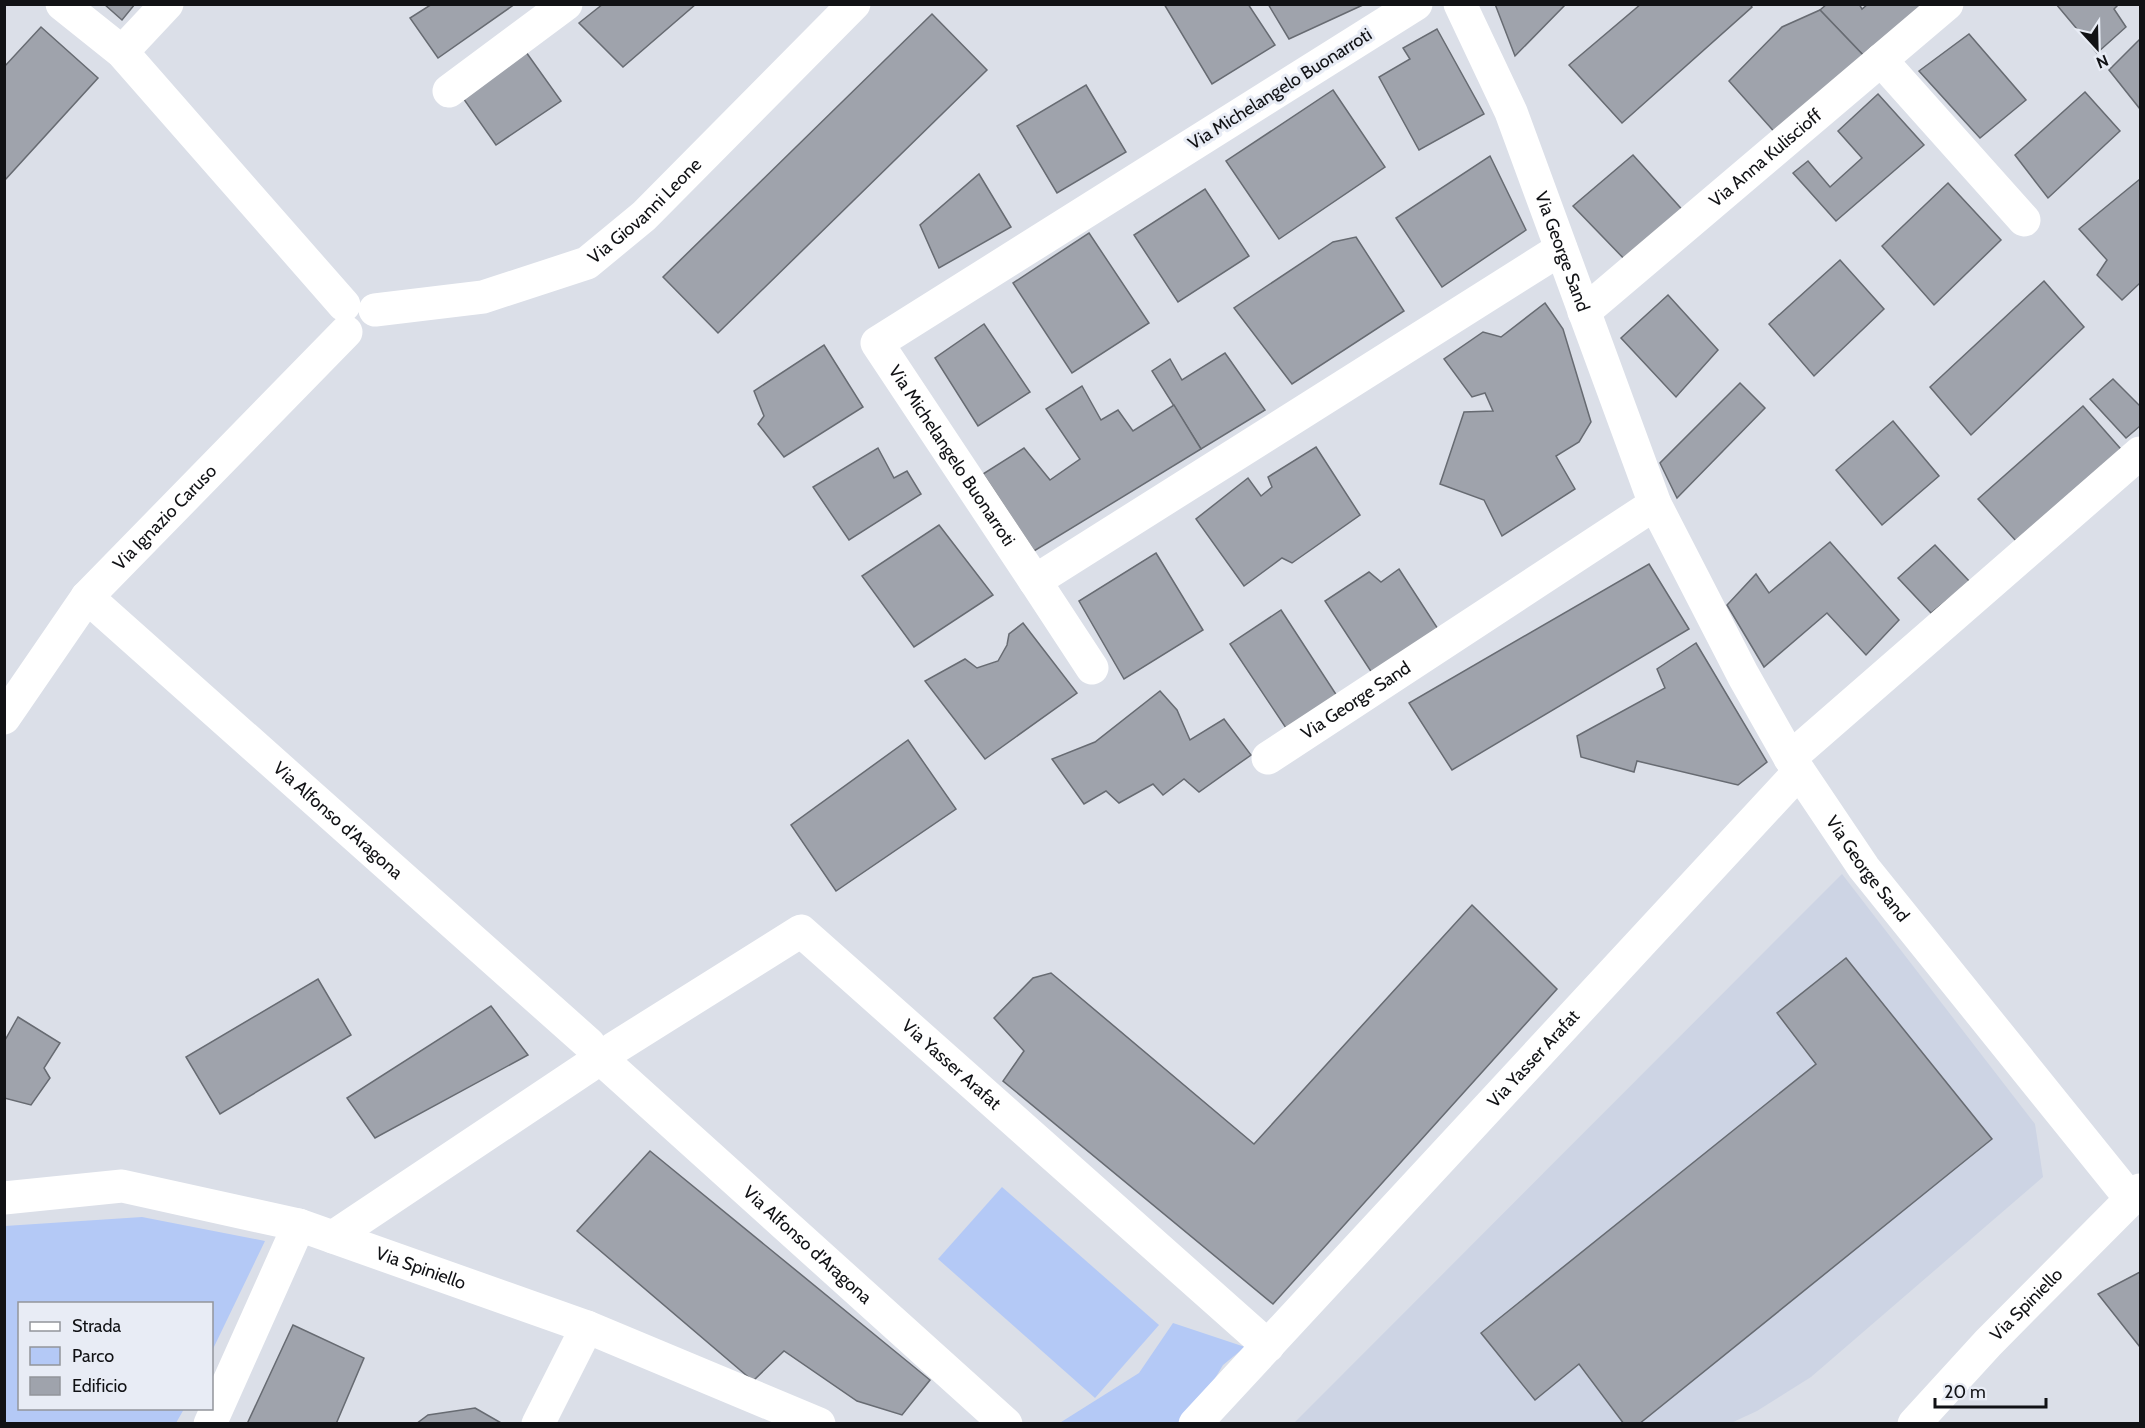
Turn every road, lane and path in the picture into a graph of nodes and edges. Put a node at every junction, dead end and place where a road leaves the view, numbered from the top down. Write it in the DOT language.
graph roads {
  1 [pos="62,4"];
  2 [pos="167,4"];
  3 [pos="566,4"];
  4 [pos="854,4"];
  5 [pos="1416,4"];
  6 [pos="1460,4"];
  7 [pos="1947,4"];
  8 [pos="122,52"];
  9 [pos="1881,60"];
  10 [pos="449,91"];
  11 [pos="2024,220"];
  12 [pos="1561,249"];
  13 [pos="1584,312"];
  14 [pos="355,316"];
  15 [pos="2140,453"];
  16 [pos="1655,504"];
  17 [pos="1035,580"];
  18 [pos="87,597"];
  19 [pos="1092,668"];
  20 [pos="4,718"];
  21 [pos="1268,758"];
  22 [pos="1795,765"];
  23 [pos="600,1056"];
  24 [pos="2135,1194"];
  25 [pos="4,1198"];
  26 [pos="299,1225"];
  27 [pos="333,1237"];
  28 [pos="587,1327"];
  29 [pos="1268,1346"];
  30 [pos="210,1424"];
  31 [pos="538,1424"];
  32 [pos="819,1424"];
  33 [pos="1006,1424"];
  34 [pos="1196,1424"];
  35 [pos="1914,1424"];
  1 -- 8 [label="street"];
  2 -- 8 [label="street"];
  3 -- 10 [label="street"];
  4 -- 14 [label="street, Via Giovanni Leone"];
  5 -- 17 [label="street, Via Michelangelo Buonarroti"];
  6 -- 12 [label="street, Via George Sand"];
  7 -- 9 [label="street, Via Anna Kuliscioff"];
  8 -- 14 [label="street"];
  9 -- 11 [label="street"];
  9 -- 13 [label="street, Via Anna Kuliscioff"];
  12 -- 13 [label="street, Via George Sand"];
  12 -- 17 [label="street"];
  13 -- 16 [label="street, Via George Sand"];
  14 -- 18 [label="street, Via Ignazio Caruso"];
  15 -- 22 [label="street, Via Yasser Arafat"];
  16 -- 21 [label="street, Via George Sand"];
  16 -- 22 [label="street, Via George Sand"];
  17 -- 19 [label="street"];
  18 -- 20 [label="street, Via Ignazio Caruso"];
  18 -- 23 [label="street, Via Alfonso d'Aragona"];
  22 -- 24 [label="street, Via George Sand"];
  22 -- 29 [label="street, Via Yasser Arafat"];
  23 -- 27 [label="street"];
  23 -- 29 [label="street, Via Yasser Arafat"];
  23 -- 33 [label="street, Via Alfonso d'Aragona"];
  24 -- 35 [label="street, Via Spiniello"];
  25 -- 26 [label="street, Via Spiniello"];
  26 -- 27 [label="street, Via Spiniello"];
  26 -- 30 [label="street"];
  27 -- 28 [label="street, Via Spiniello"];
  28 -- 31 [label="street"];
  28 -- 32 [label="street, Via Spiniello"];
  29 -- 34 [label="street, Via Yasser Arafat"];
}
